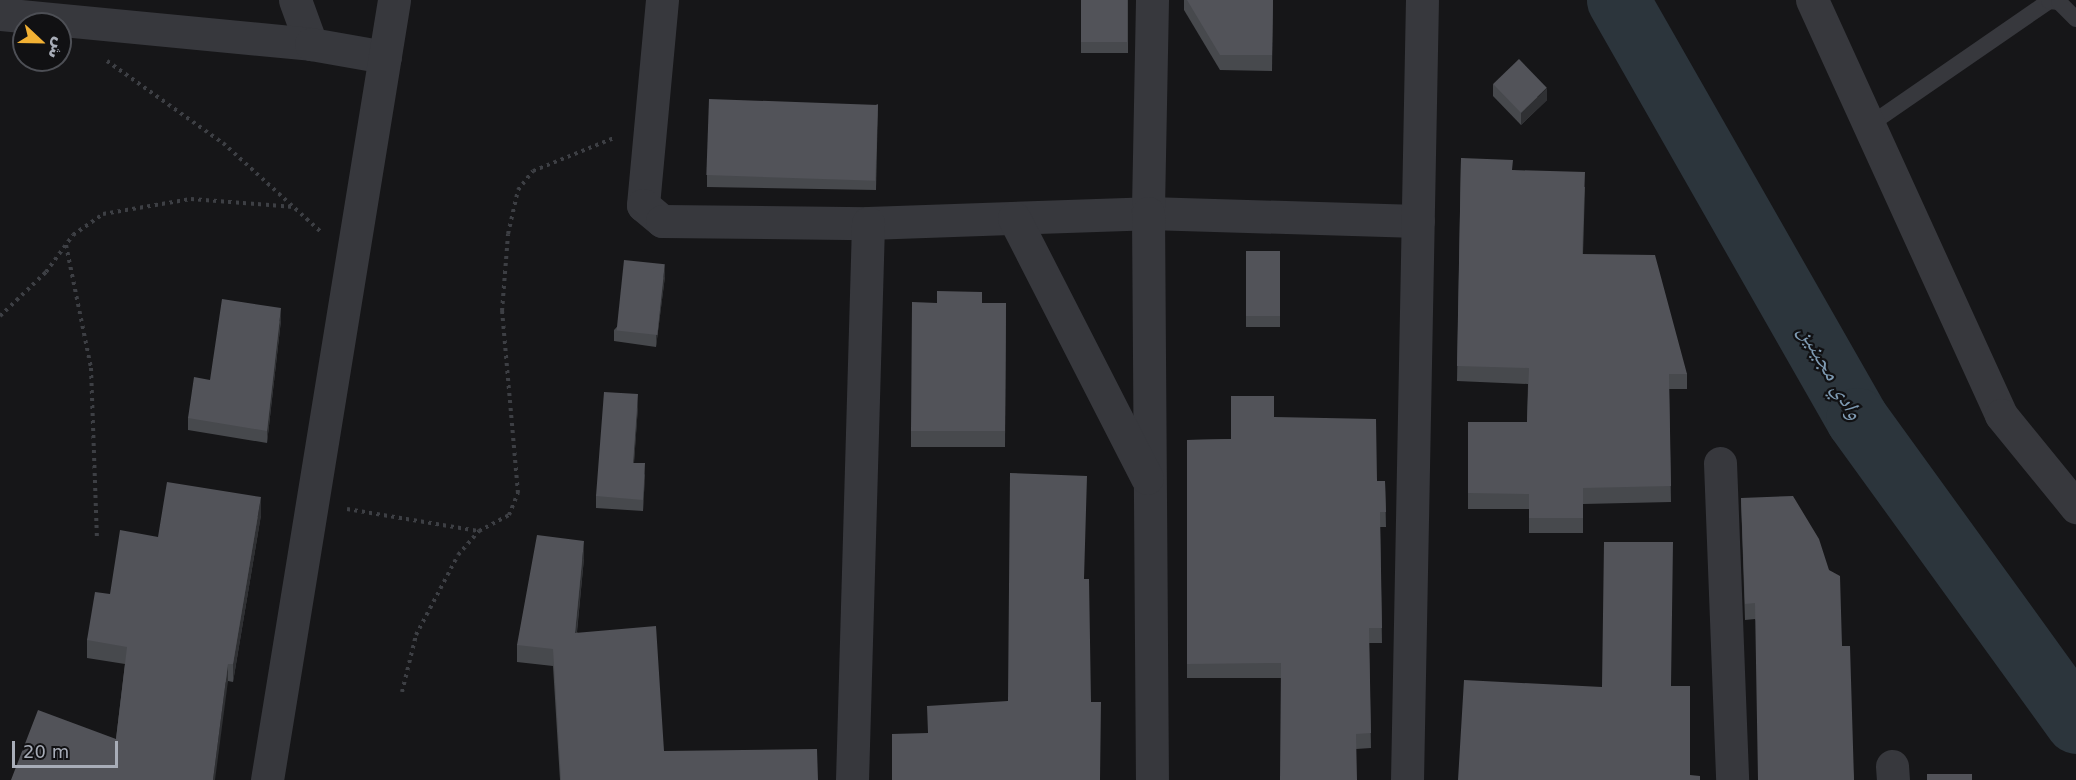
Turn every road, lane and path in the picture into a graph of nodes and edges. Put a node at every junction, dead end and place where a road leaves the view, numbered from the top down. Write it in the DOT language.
graph roads {
  1 [pos="295,0"];
  2 [pos="394,0"];
  3 [pos="662,0"];
  4 [pos="1152,0"];
  5 [pos="1422,0"];
  6 [pos="1812,0"];
  7 [pos="0,14"];
  8 [pos="2076,19"];
  9 [pos="311,44"];
  10 [pos="97,54"];
  11 [pos="385,57"];
  12 [pos="1868,126"];
  13 [pos="649,127"];
  14 [pos="295,207"];
  15 [pos="1148,213"];
  16 [pos="1014,218"];
  17 [pos="1418,221"];
  18 [pos="868,223"];
  19 [pos="66,245"];
  20 [pos="353,269"];
  21 [pos="0,316"];
  22 [pos="1720,463"];
  23 [pos="1150,485"];
  24 [pos="314,504"];
  25 [pos="2076,507"];
  26 [pos="479,531"];
  27 [pos="97,538"];
  28 [pos="402,692"];
  29 [pos="267,780"];
  30 [pos="852,780"];
  31 [pos="1152,780"];
  32 [pos="1407,780"];
  33 [pos="1732,780"];
  1 -- 9 [label="street"];
  2 -- 11 [label="street"];
  3 -- 13 [label="street"];
  4 -- 15 [label="street"];
  5 -- 17 [label="street"];
  6 -- 12 [label="street"];
  7 -- 9 [label="street"];
  8 -- 12 [label="lane"];
  9 -- 11 [label="street"];
  10 -- 14 [label="path"];
  11 -- 20 [label="street"];
  12 -- 25 [label="street"];
  13 -- 18 [label="street"];
  13 -- 26 [label="path"];
  14 -- 19 [label="path"];
  14 -- 20 [label="path"];
  15 -- 16 [label="street"];
  15 -- 17 [label="street"];
  15 -- 23 [label="street"];
  16 -- 18 [label="street"];
  16 -- 23 [label="street"];
  17 -- 32 [label="street"];
  18 -- 30 [label="street"];
  19 -- 21 [label="path"];
  19 -- 27 [label="path"];
  20 -- 24 [label="street"];
  22 -- 33 [label="street"];
  23 -- 31 [label="street"];
  24 -- 26 [label="path"];
  24 -- 29 [label="street"];
  26 -- 28 [label="path"];
}
